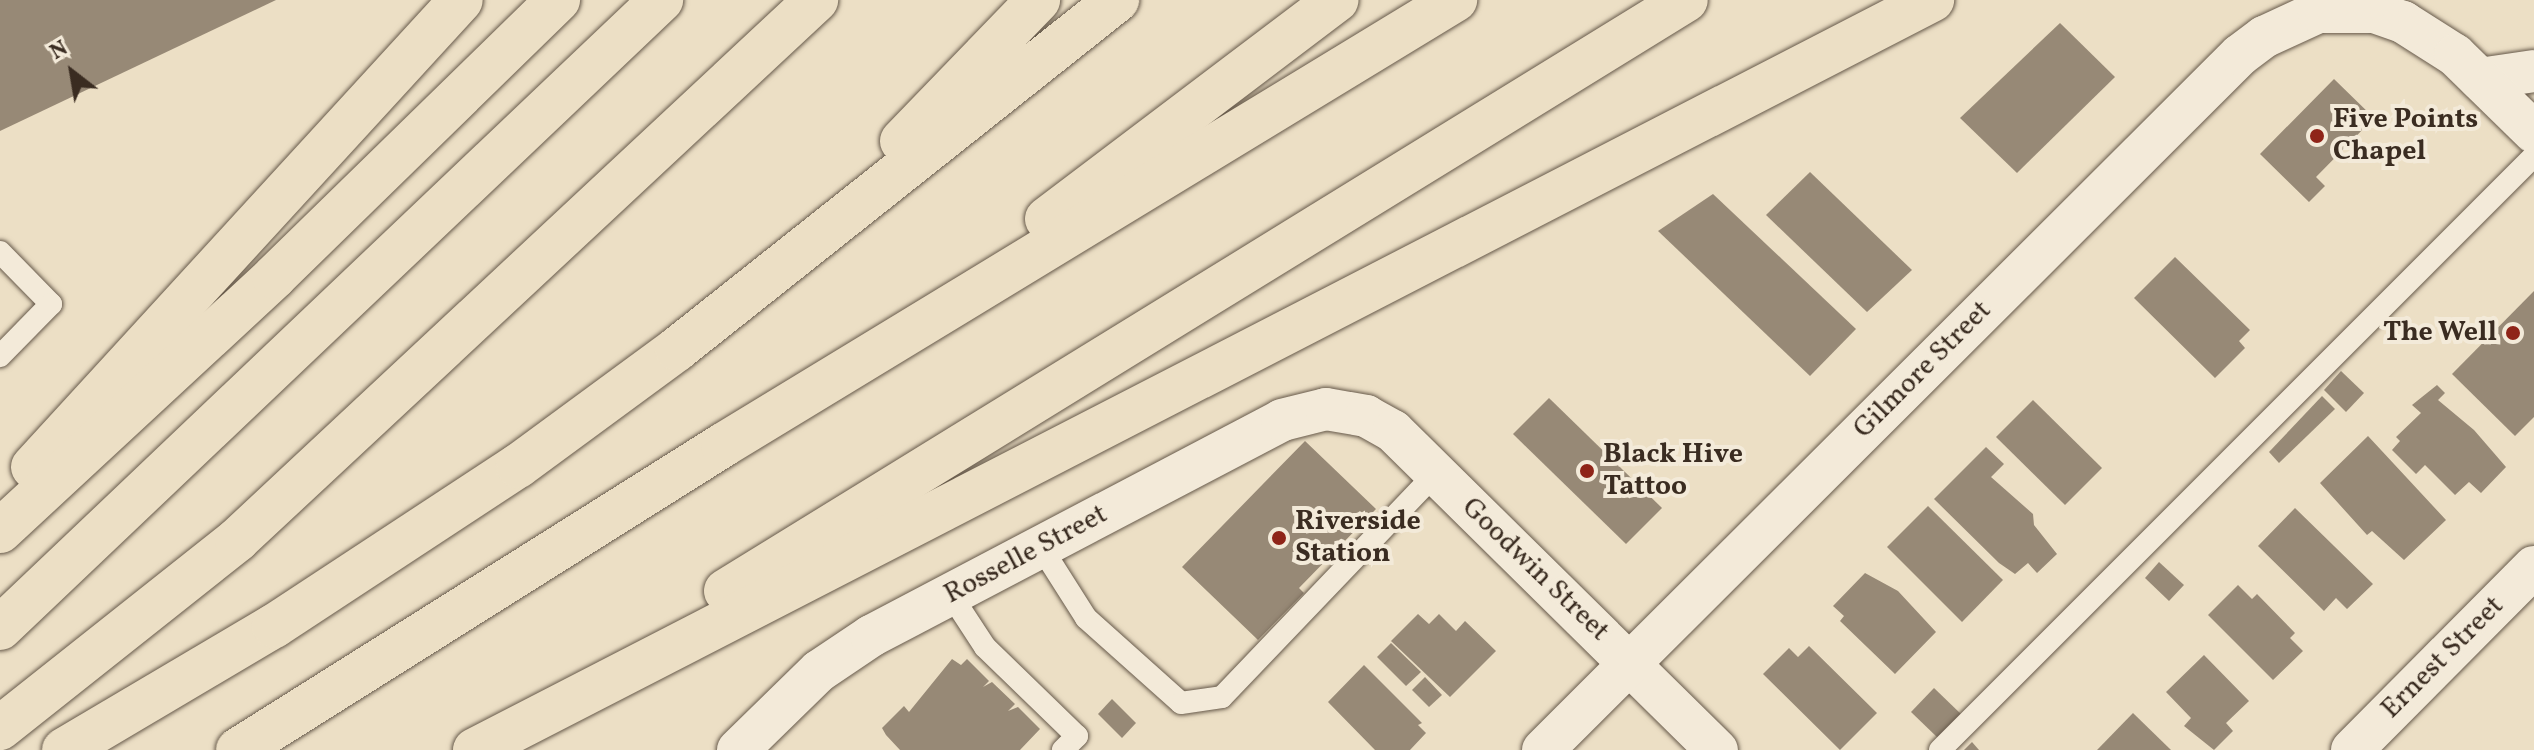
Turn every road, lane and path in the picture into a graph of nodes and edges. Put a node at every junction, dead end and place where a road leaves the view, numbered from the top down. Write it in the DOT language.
graph roads {
  1 [pos="461,0"];
  2 [pos="558,0"];
  3 [pos="661,0"];
  4 [pos="816,0"];
  5 [pos="1038,0"];
  6 [pos="1117,0"];
  7 [pos="1337,0"];
  8 [pos="1455,0"];
  9 [pos="1686,0"];
  10 [pos="1932,0"];
  11 [pos="2534,71"];
  12 [pos="2480,79"];
  13 [pos="2534,132"];
  14 [pos="2534,156"];
  15 [pos="0,252"];
  16 [pos="677,349"];
  17 [pos="0,356"];
  18 [pos="1341,409"];
  19 [pos="723,445"];
  20 [pos="1436,473"];
  21 [pos="0,503"];
  22 [pos="0,531"];
  23 [pos="1041,547"];
  24 [pos="2534,567"];
  25 [pos="951,595"];
  26 [pos="0,628"];
  27 [pos="1630,662"];
  28 [pos="0,728"];
  29 [pos="64,750"];
  30 [pos="238,750"];
  31 [pos="468,750"];
  32 [pos="475,750"];
  33 [pos="738,750"];
  34 [pos="1063,750"];
  35 [pos="1543,750"];
  36 [pos="1717,750"];
  37 [pos="1940,750"];
  38 [pos="2352,750"];
  1 -- 21 [label="highway"];
  2 -- 22 [label="highway"];
  3 -- 26 [label="highway"];
  4 -- 28 [label="highway"];
  5 -- 16 [label="highway"];
  6 -- 16 [label="highway"];
  7 -- 19 [label="highway"];
  8 -- 19 [label="highway"];
  9 -- 31 [label="highway"];
  10 -- 32 [label="highway"];
  11 -- 12 [label="street"];
  12 -- 13 [label="street"];
  12 -- 27 [label="street, Gilmore Street"];
  14 -- 37 [label="lane"];
  15 -- 17 [label="lane"];
  16 -- 29 [label="highway"];
  18 -- 20 [label="street, Goodwin Street"];
  18 -- 23 [label="street, Rosselle Street"];
  19 -- 30 [label="highway"];
  20 -- 23 [label="lane"];
  20 -- 27 [label="street, Goodwin Street"];
  23 -- 25 [label="street, Rosselle Street"];
  24 -- 38 [label="street, Ernest Street"];
  25 -- 33 [label="street, Rosselle Street"];
  25 -- 34 [label="lane"];
  27 -- 35 [label="street, Gilmore Street"];
  27 -- 36 [label="street, Goodwin Street"];
}
